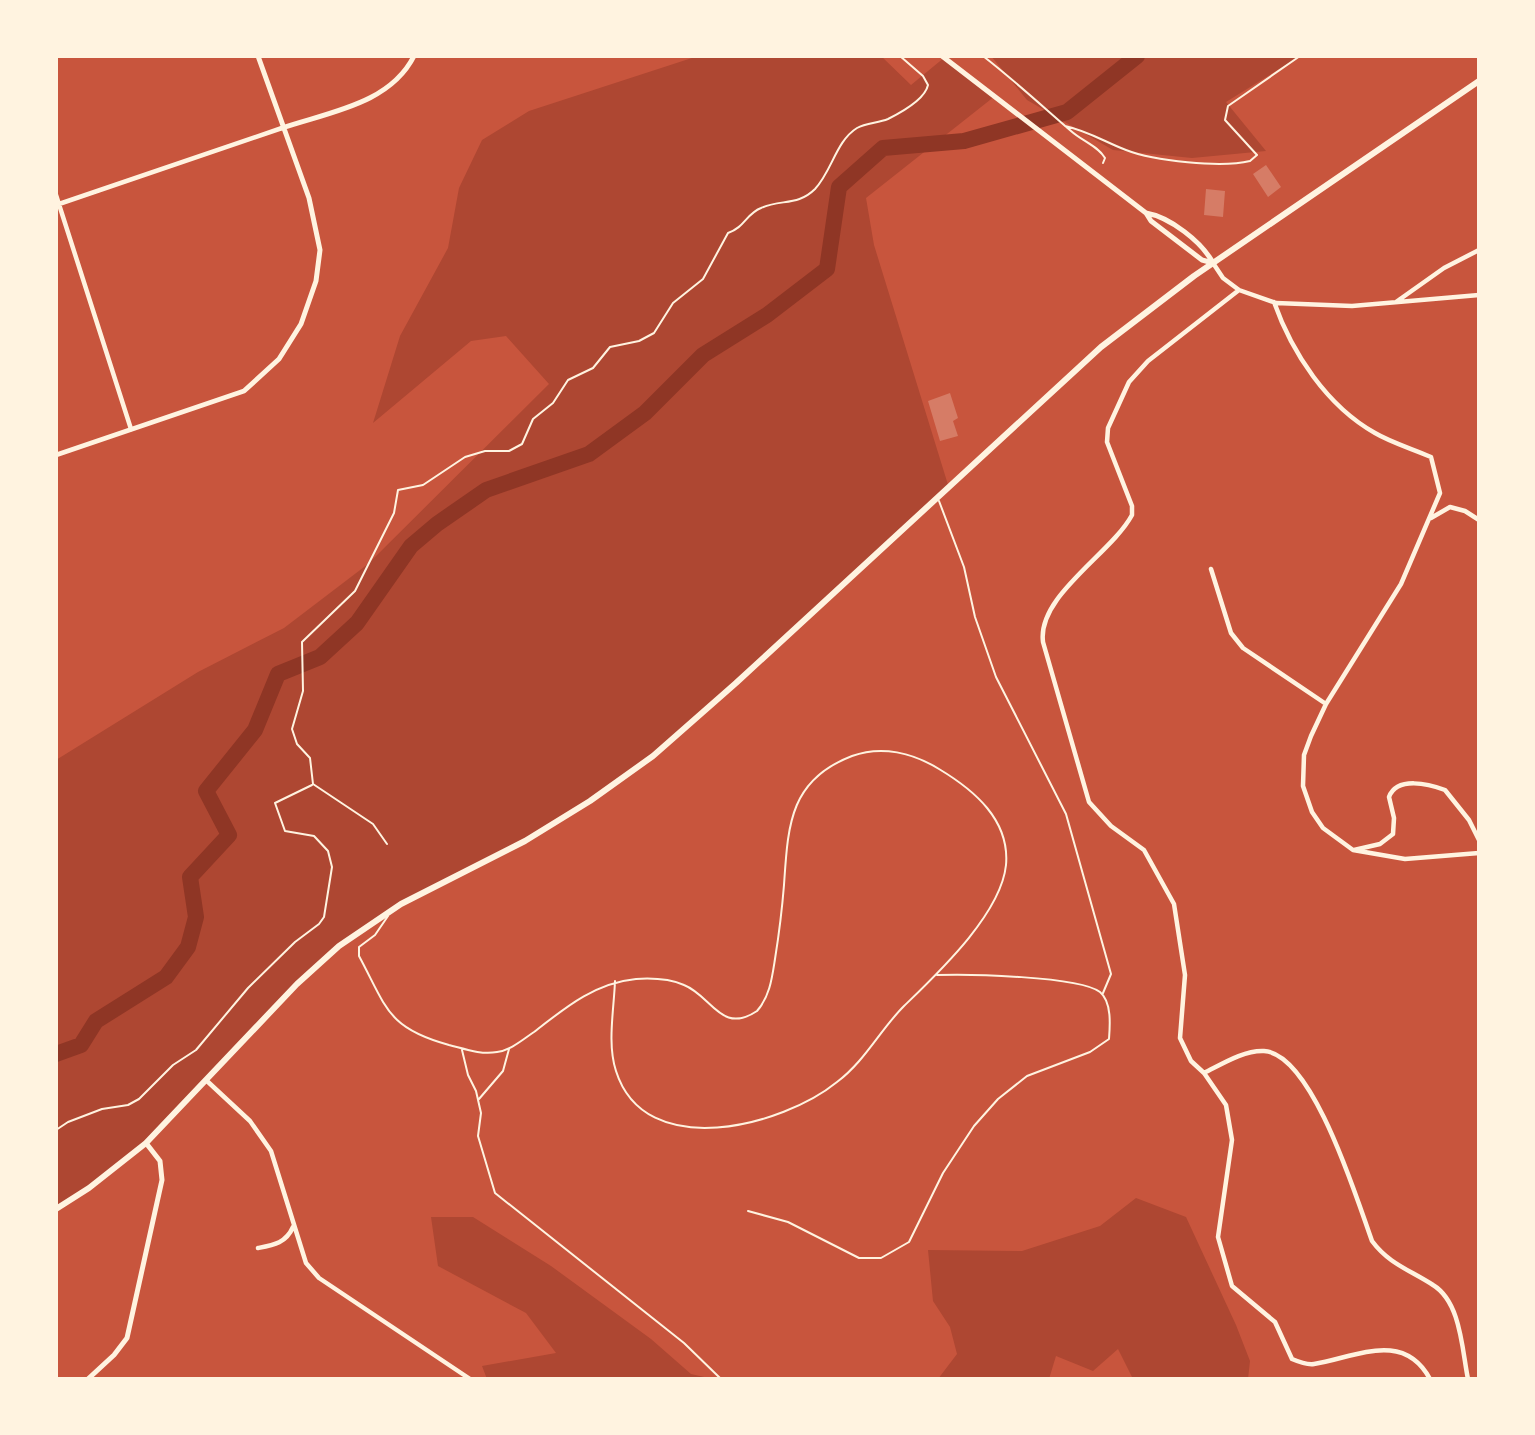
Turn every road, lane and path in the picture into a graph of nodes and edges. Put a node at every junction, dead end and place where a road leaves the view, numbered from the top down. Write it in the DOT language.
graph roads {
  1 [pos="258,56"];
  2 [pos="414,56"];
  3 [pos="900,56"];
  4 [pos="908,56"];
  5 [pos="942,56"];
  6 [pos="983,56"];
  7 [pos="1300,56"];
  8 [pos="905,59"];
  9 [pos="1479,81"];
  10 [pos="1065,126"];
  11 [pos="282,128"];
  12 [pos="1103,163"];
  13 [pos="56,195"];
  14 [pos="57,204"];
  15 [pos="1146,212"];
  16 [pos="1479,250"];
  17 [pos="1213,263"];
  18 [pos="1239,290"];
  19 [pos="1479,296"];
  20 [pos="1274,302"];
  21 [pos="1395,303"];
  22 [pos="131,429"];
  23 [pos="56,455"];
  24 [pos="938,498"];
  25 [pos="1479,520"];
  26 [pos="1428,522"];
  27 [pos="1211,569"];
  28 [pos="1326,704"];
  29 [pos="313,784"];
  30 [pos="1479,840"];
  31 [pos="387,844"];
  32 [pos="1353,850"];
  33 [pos="1479,853"];
  34 [pos="390,912"];
  35 [pos="936,975"];
  36 [pos="615,981"];
  37 [pos="1102,994"];
  38 [pos="509,1048"];
  39 [pos="463,1049"];
  40 [pos="1204,1073"];
  41 [pos="207,1081"];
  42 [pos="478,1100"];
  43 [pos="56,1130"];
  44 [pos="146,1143"];
  45 [pos="56,1209"];
  46 [pos="748,1211"];
  47 [pos="293,1226"];
  48 [pos="258,1248"];
  49 [pos="88,1379"];
  50 [pos="470,1379"];
  51 [pos="721,1379"];
  52 [pos="1430,1379"];
  53 [pos="1468,1379"];
  1 -- 11 [label="street"];
  2 -- 11 [label="street"];
  3 -- 8 [label="path"];
  4 -- 8 [label="path"];
  5 -- 15 [label="street"];
  6 -- 10 [label="path"];
  7 -- 10 [label="path"];
  8 -- 29 [label="path"];
  9 -- 17 [label="main road"];
  10 -- 12 [label="path"];
  11 -- 14 [label="street"];
  11 -- 22 [label="street"];
  13 -- 14 [label="street"];
  14 -- 22 [label="street"];
  15 -- 17 [label="street"];
  15 -- 17 [label="street"];
  16 -- 21 [label="street"];
  17 -- 18 [label="street"];
  17 -- 24 [label="main road"];
  18 -- 20 [label="street"];
  18 -- 40 [label="street"];
  19 -- 21 [label="street"];
  20 -- 21 [label="street"];
  20 -- 26 [label="street"];
  22 -- 23 [label="street"];
  24 -- 34 [label="main road"];
  24 -- 37 [label="lane"];
  25 -- 26 [label="street"];
  26 -- 28 [label="street"];
  27 -- 28 [label="street"];
  28 -- 32 [label="street"];
  29 -- 31 [label="path"];
  29 -- 43 [label="path"];
  30 -- 32 [label="street"];
  32 -- 33 [label="street"];
  34 -- 39 [label="lane"];
  34 -- 41 [label="main road"];
  35 -- 36 [label="lane"];
  35 -- 36 [label="lane"];
  35 -- 37 [label="lane"];
  36 -- 38 [label="lane"];
  37 -- 46 [label="lane"];
  38 -- 39 [label="lane"];
  38 -- 42 [label="lane"];
  39 -- 42 [label="lane"];
  40 -- 52 [label="street"];
  40 -- 53 [label="street"];
  41 -- 44 [label="main road"];
  41 -- 47 [label="street"];
  42 -- 51 [label="lane"];
  44 -- 45 [label="main road"];
  44 -- 49 [label="street"];
  47 -- 48 [label="street"];
  47 -- 50 [label="street"];
}
